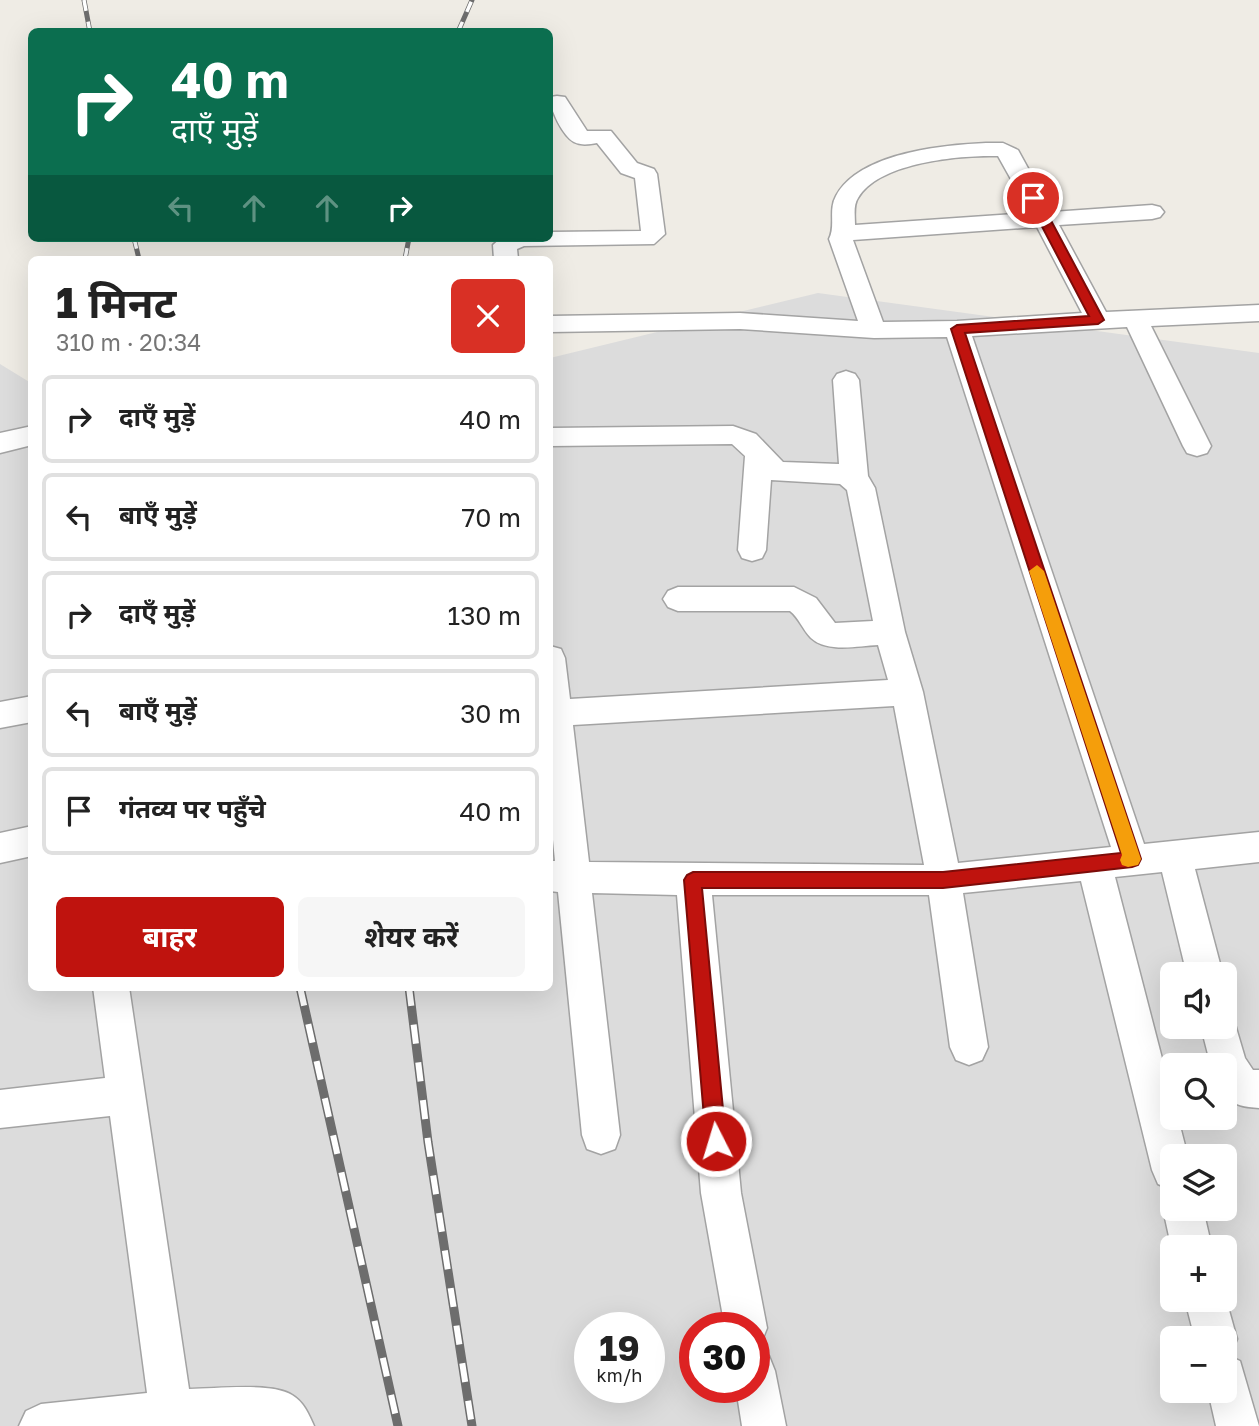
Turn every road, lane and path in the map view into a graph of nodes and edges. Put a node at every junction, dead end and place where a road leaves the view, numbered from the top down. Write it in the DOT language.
graph roads {
  1 [pos="557,102"];
  2 [pos="1152,212"];
  3 [pos="1044,219"];
  4 [pos="844,233"];
  5 [pos="553,239"];
  6 [pos="513,242"];
  7 [pos="506,256"];
  8 [pos="1259,313"];
  9 [pos="1135,318"];
  10 [pos="1098,320"];
  11 [pos="553,324"];
  12 [pos="957,329"];
  13 [pos="874,330"];
  14 [pos="846,380"];
  15 [pos="28,436"];
  16 [pos="553,438"];
  17 [pos="0,443"];
  18 [pos="1197,446"];
  19 [pos="759,453"];
  20 [pos="854,478"];
  21 [pos="752,550"];
  22 [pos="678,599"];
  23 [pos="890,632"];
  24 [pos="553,691"];
  25 [pos="907,692"];
  26 [pos="28,710"];
  27 [pos="555,713"];
  28 [pos="0,715"];
  29 [pos="28,842"];
  30 [pos="1259,847"];
  31 [pos="0,848"];
  32 [pos="1175,855"];
  33 [pos="1132,859"];
  34 [pos="1094,863"];
  35 [pos="561,877"];
  36 [pos="693,880"];
  37 [pos="943,880"];
  38 [pos="1202,962"];
  39 [pos="111,991"];
  40 [pos="1222,1039"];
  41 [pos="969,1047"];
  42 [pos="1259,1089"];
  43 [pos="124,1095"];
  44 [pos="0,1109"];
  45 [pos="601,1135"];
  46 [pos="1165,1144"];
  47 [pos="743,1312"];
  48 [pos="760,1403"];
  49 [pos="1232,1403"];
  50 [pos="172,1418"];
  51 [pos="41,1426"];
  52 [pos="292,1426"];
  53 [pos="764,1426"];
  54 [pos="1238,1426"];
  1 -- 5 [label="street"];
  2 -- 3 [label="street"];
  3 -- 4 [label="street"];
  3 -- 4 [label="street"];
  3 -- 10 [label="street"];
  4 -- 13 [label="street"];
  6 -- 7 [label="street"];
  8 -- 9 [label="street"];
  9 -- 10 [label="street"];
  9 -- 18 [label="street"];
  10 -- 12 [label="street"];
  11 -- 13 [label="street"];
  12 -- 13 [label="street"];
  12 -- 33 [label="street"];
  14 -- 20 [label="street"];
  15 -- 17 [label="street"];
  16 -- 19 [label="street"];
  19 -- 20 [label="street"];
  19 -- 21 [label="street"];
  20 -- 23 [label="street"];
  22 -- 23 [label="street"];
  23 -- 25 [label="street"];
  24 -- 27 [label="street"];
  25 -- 27 [label="street"];
  25 -- 37 [label="street"];
  26 -- 28 [label="street"];
  27 -- 35 [label="street"];
  29 -- 31 [label="street"];
  30 -- 32 [label="street"];
  32 -- 33 [label="street"];
  32 -- 38 [label="street"];
  33 -- 34 [label="street"];
  34 -- 37 [label="street"];
  34 -- 46 [label="street"];
  35 -- 36 [label="street"];
  35 -- 45 [label="street"];
  36 -- 37 [label="street"];
  36 -- 47 [label="street"];
  37 -- 41 [label="street"];
  39 -- 43 [label="street"];
  40 -- 42 [label="street"];
  43 -- 44 [label="street"];
  43 -- 50 [label="street"];
  48 -- 53 [label="street"];
  49 -- 54 [label="street"];
  50 -- 51 [label="street"];
  50 -- 52 [label="street"];
}
